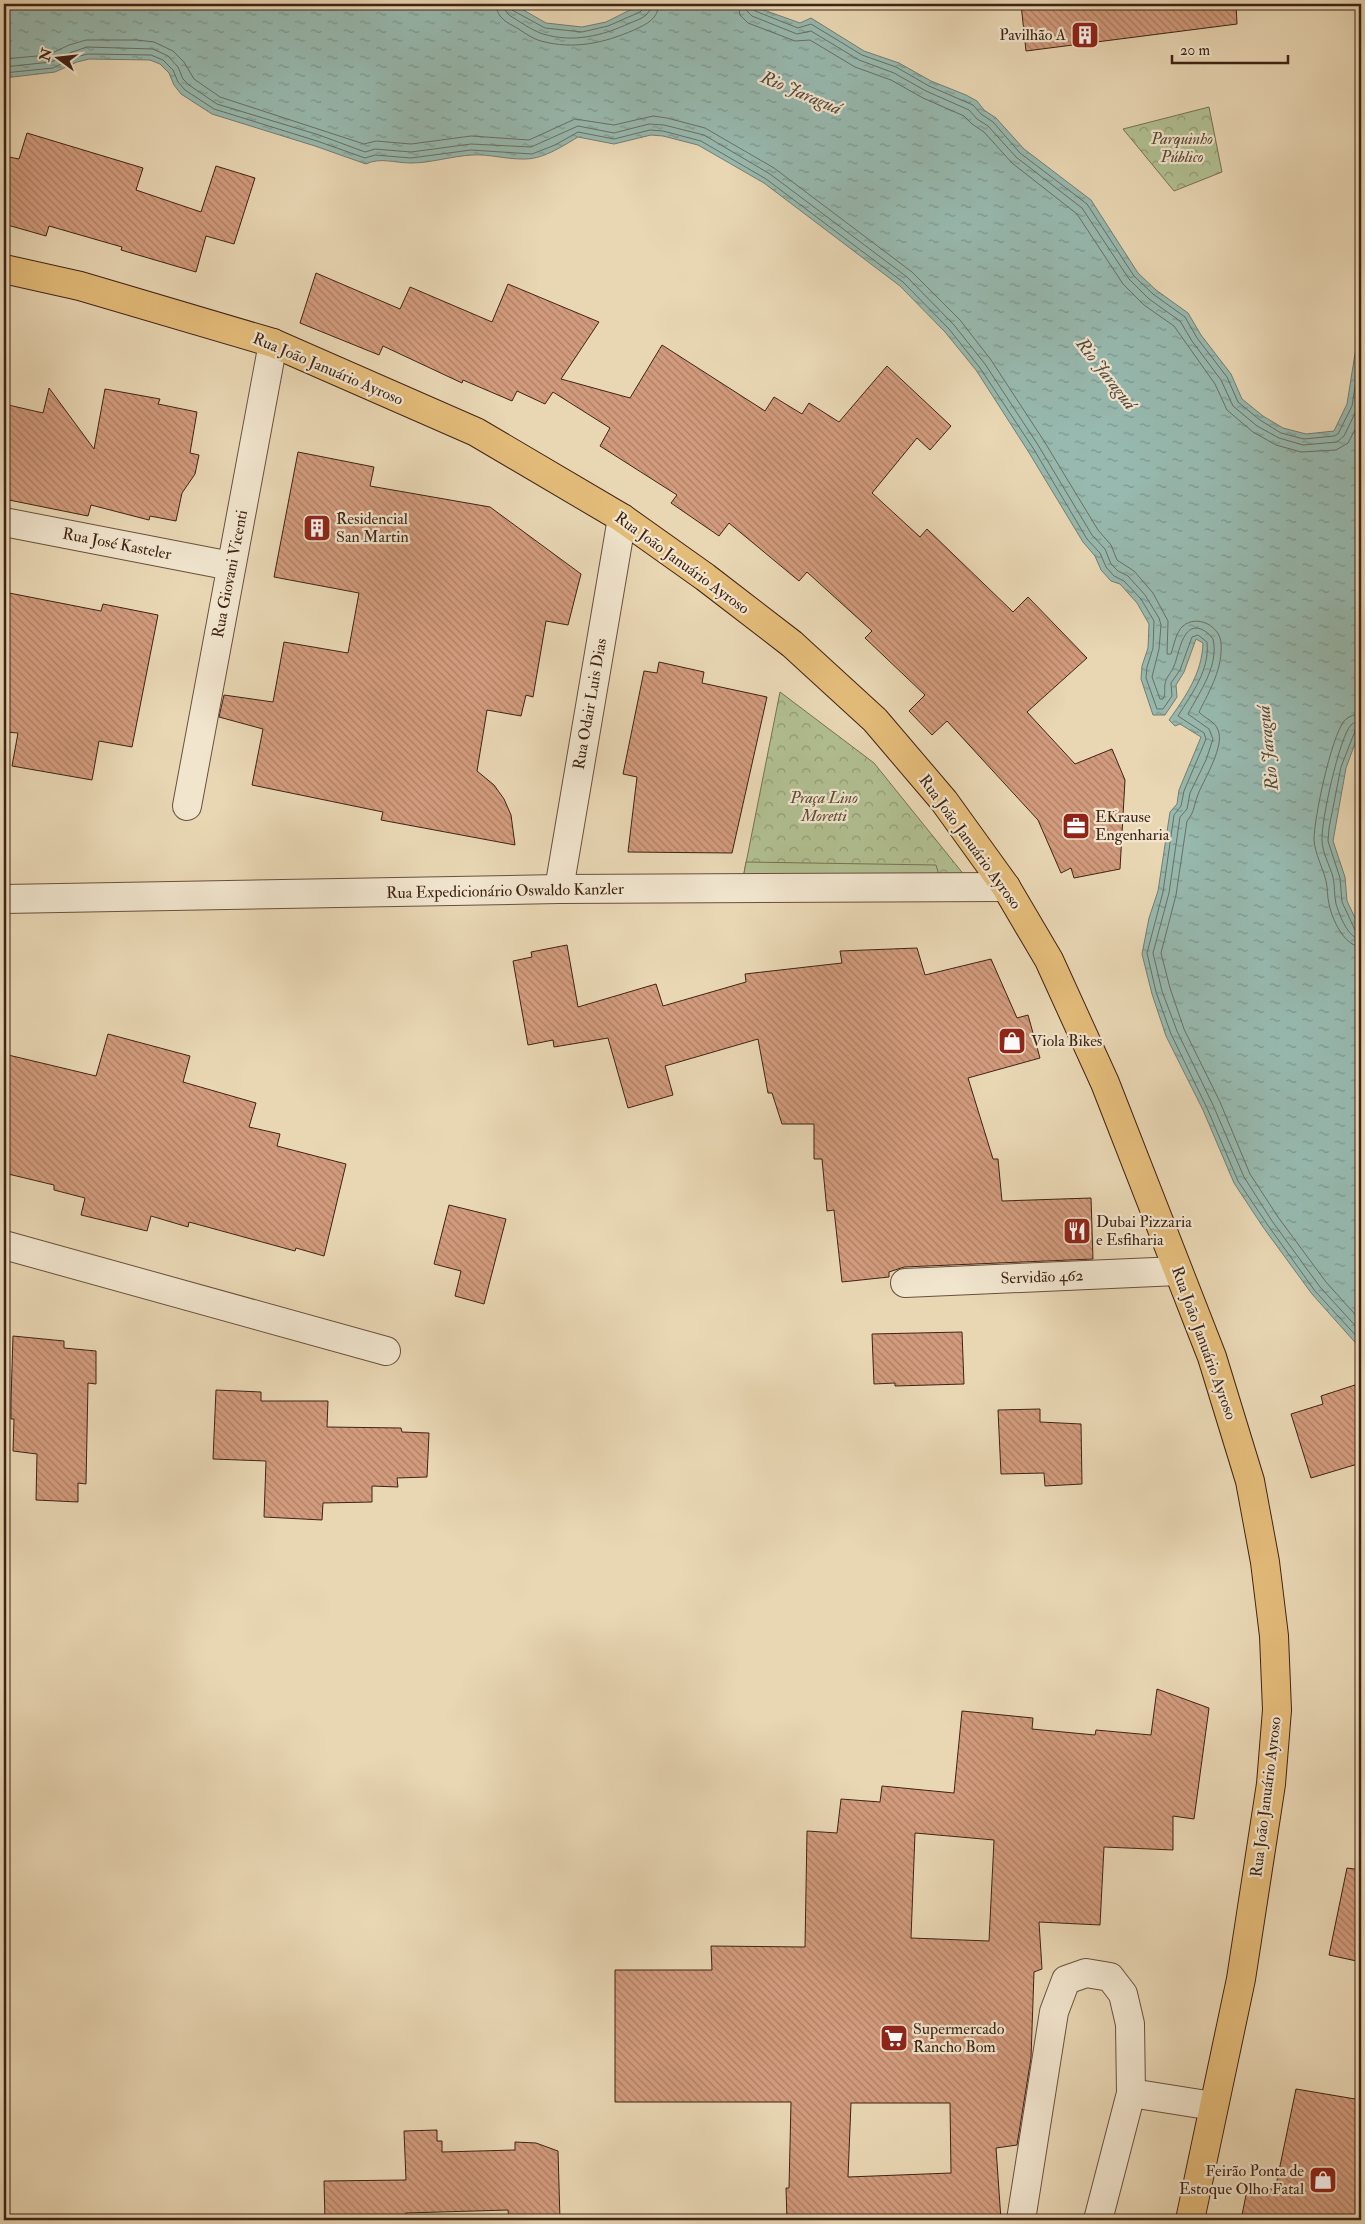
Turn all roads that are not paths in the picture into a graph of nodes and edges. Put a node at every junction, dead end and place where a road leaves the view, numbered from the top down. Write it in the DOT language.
graph roads {
  1 [pos="4,269"];
  2 [pos="274,342"];
  3 [pos="622,518"];
  4 [pos="4,522"];
  5 [pos="231,566"];
  6 [pos="187,806"];
  7 [pos="1006,887"];
  8 [pos="559,889"];
  9 [pos="4,899"];
  10 [pos="4,1245"];
  11 [pos="1178,1271"];
  12 [pos="905,1283"];
  13 [pos="386,1351"];
  14 [pos="1130,2092"];
  15 [pos="1213,2106"];
  16 [pos="1021,2220"];
  17 [pos="1098,2220"];
  18 [pos="1190,2220"];
  1 -- 2 [label="main road, Rua João Januário Ayroso"];
  2 -- 3 [label="main road, Rua João Januário Ayroso"];
  2 -- 5 [label="street, Rua Giovani Vicenti"];
  3 -- 7 [label="main road, Rua João Januário Ayroso"];
  3 -- 8 [label="street, Rua Odair Luis Dias"];
  4 -- 5 [label="street, Rua José Kasteler"];
  5 -- 6 [label="street, Rua Giovani Vicenti"];
  7 -- 8 [label="street, Rua Expedicionário Oswaldo Kanzler"];
  7 -- 11 [label="main road, Rua João Januário Ayroso"];
  8 -- 9 [label="street, Rua Expedicionário Oswaldo Kanzler"];
  10 -- 13 [label="street"];
  11 -- 12 [label="street, Servidão 462"];
  11 -- 15 [label="main road, Rua João Januário Ayroso"];
  14 -- 15 [label="street"];
  14 -- 16 [label="street"];
  14 -- 17 [label="street"];
  15 -- 18 [label="main road, Rua João Januário Ayroso"];
}
